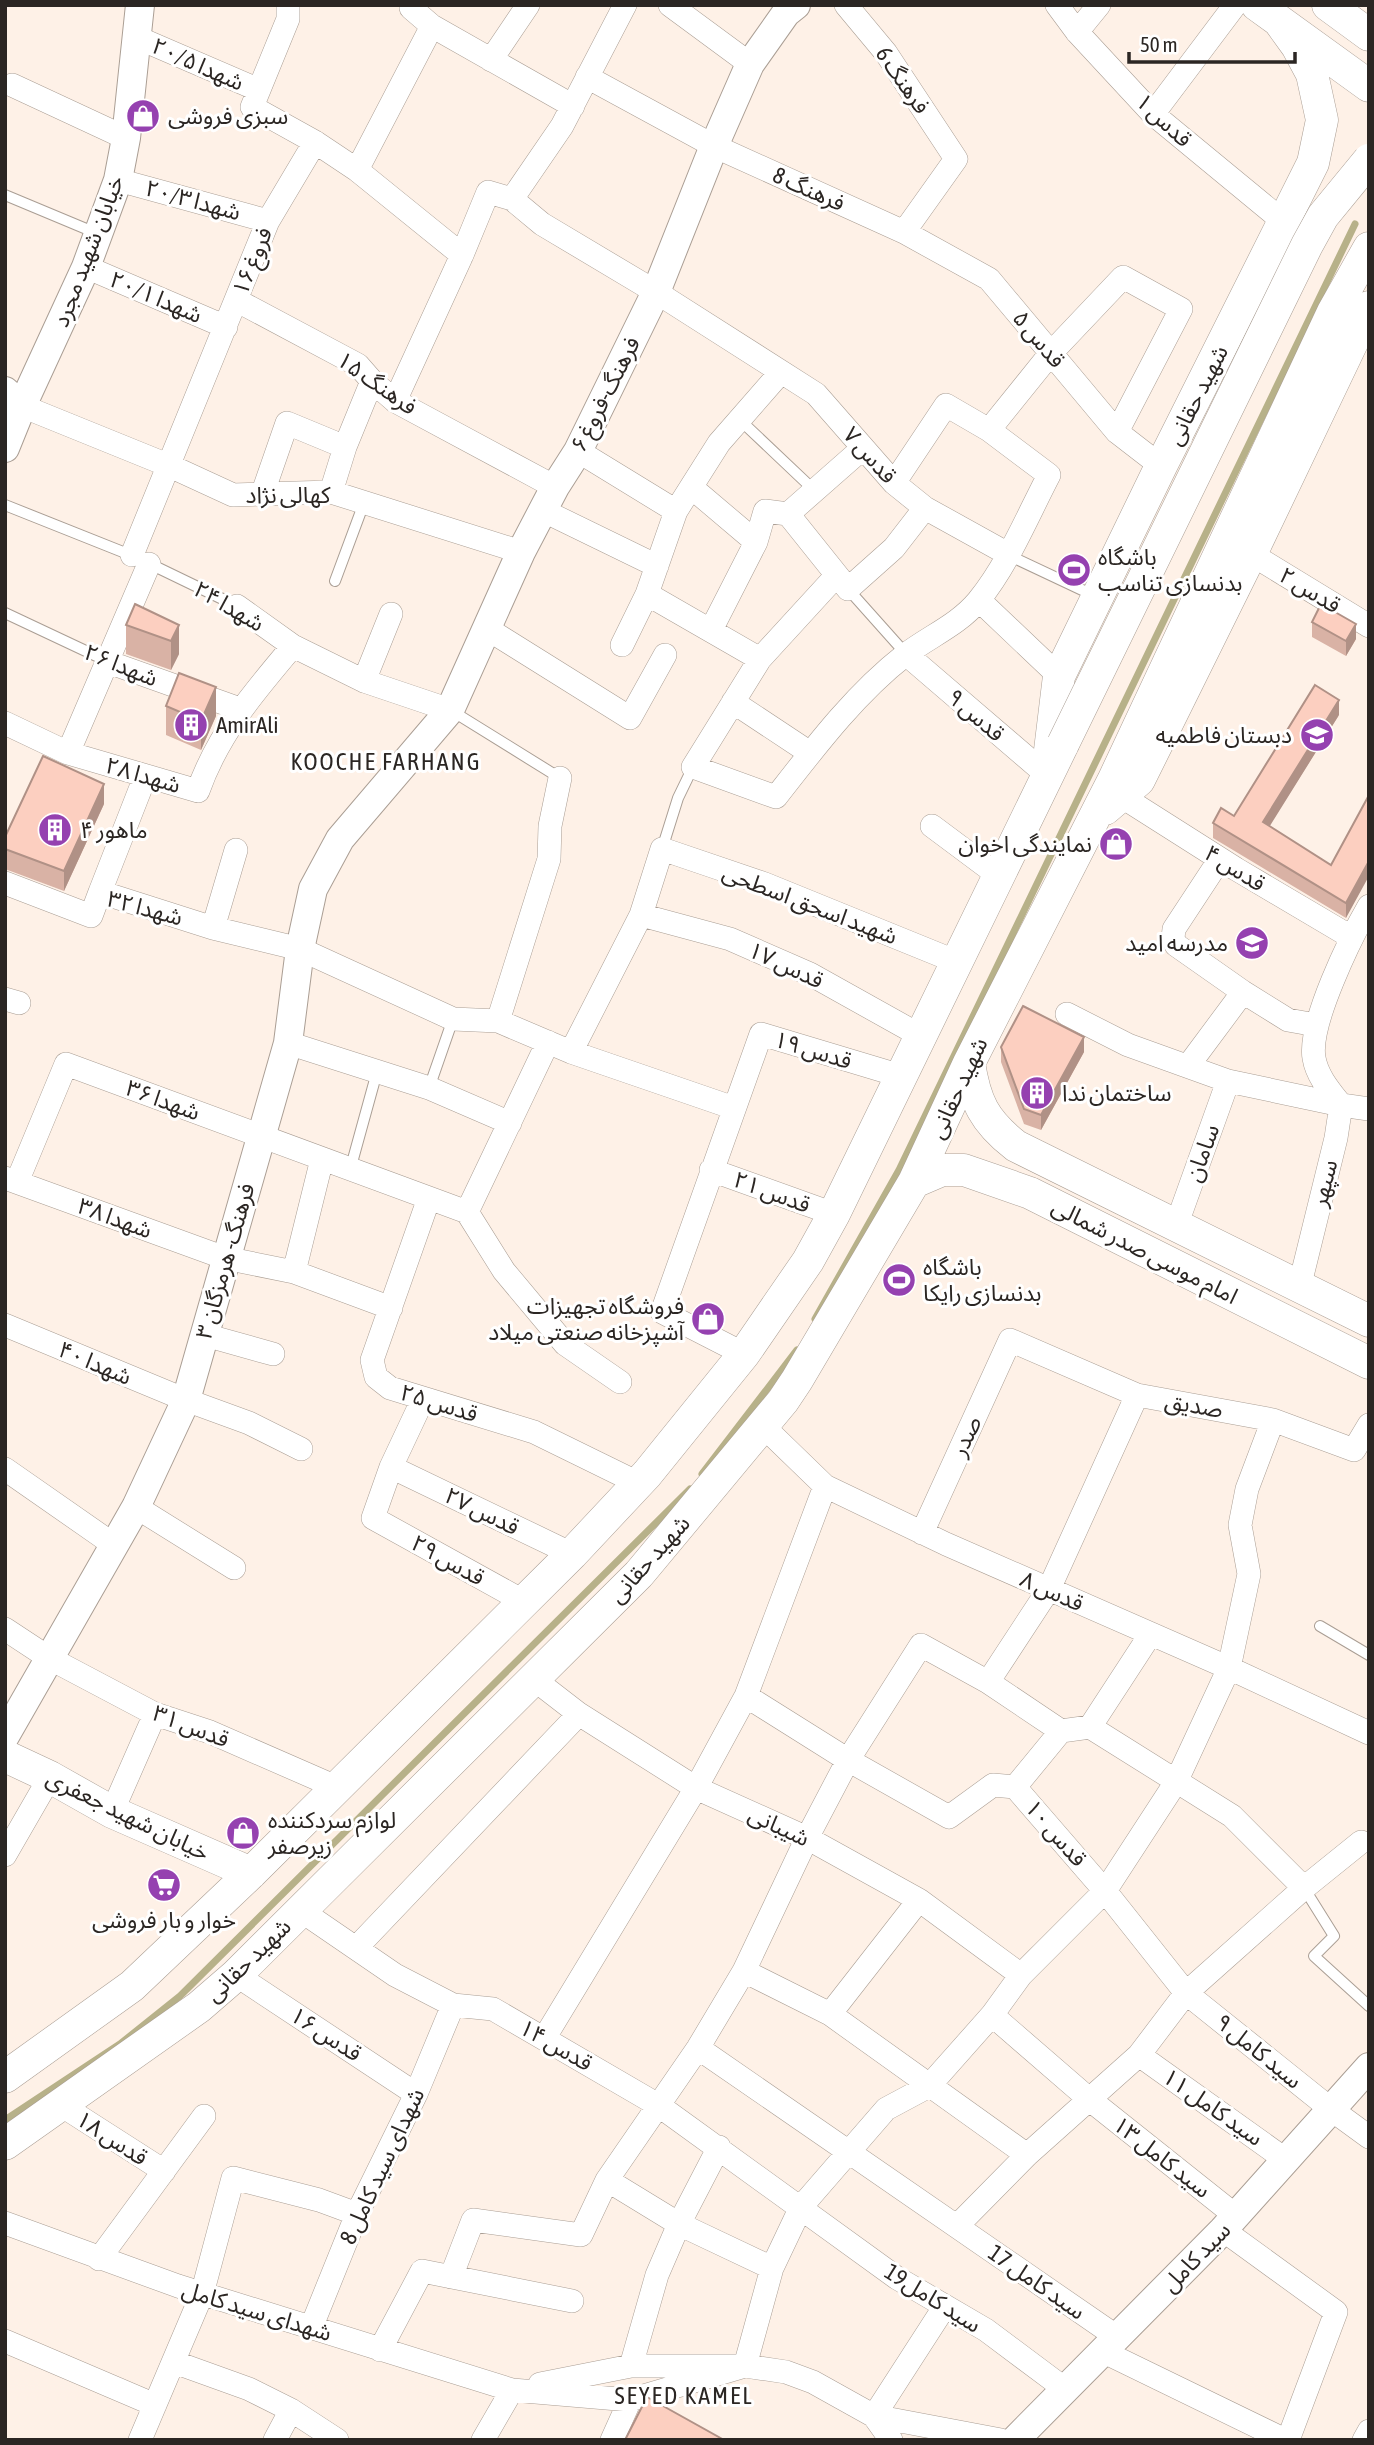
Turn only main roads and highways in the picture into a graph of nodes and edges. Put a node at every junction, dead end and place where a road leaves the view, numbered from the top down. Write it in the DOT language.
graph roads {
  1 [pos="1328,5"];
  2 [pos="1352,5"];
  3 [pos="1369,11"];
  4 [pos="1268,13"];
  5 [pos="1369,35"];
  6 [pos="1369,86"];
  7 [pos="1369,160"];
  8 [pos="1369,192"];
  9 [pos="1289,212"];
  10 [pos="1369,248"];
  11 [pos="1369,307"];
  12 [pos="1046,775"];
  13 [pos="1118,788"];
  14 [pos="968,1063"];
  15 [pos="1016,1146"];
  16 [pos="914,1182"];
  17 [pos="999,1182"];
  18 [pos="1369,1321"];
  19 [pos="1369,1363"];
  20 [pos="5,1756"];
  21 [pos="251,1873"];
  22 [pos="5,2077"];
  23 [pos="5,2144"];
  1 -- 5 [label="main road"];
  2 -- 3 [label="main road"];
  4 -- 6 [label="main road"];
  4 -- 9 [label="main road, شهید حقانی"];
  7 -- 12 [label="main road, شهید حقانی, bridge"];
  8 -- 9 [label="main road"];
  9 -- 12 [label="main road, شهید حقانی"];
  10 -- 13 [label="main road"];
  11 -- 13 [label="main road, شهید حقانی"];
  12 -- 21 [label="main road, شهید حقانی"];
  13 -- 14 [label="main road, شهید حقانی"];
  14 -- 15 [label="main road, امام موسی صدر شمالی"];
  14 -- 16 [label="main road, شهید حقانی"];
  15 -- 17 [label="main road"];
  15 -- 18 [label="main road, امام موسی صدر شمالی"];
  16 -- 17 [label="main road, امام موسی صدر شمالی"];
  16 -- 23 [label="main road, شهید حقانی"];
  17 -- 19 [label="main road, امام موسی صدر شمالی"];
  20 -- 21 [label="main road, خیابان شهید جعفری"];
  21 -- 22 [label="main road, شهید حقانی"];
}
